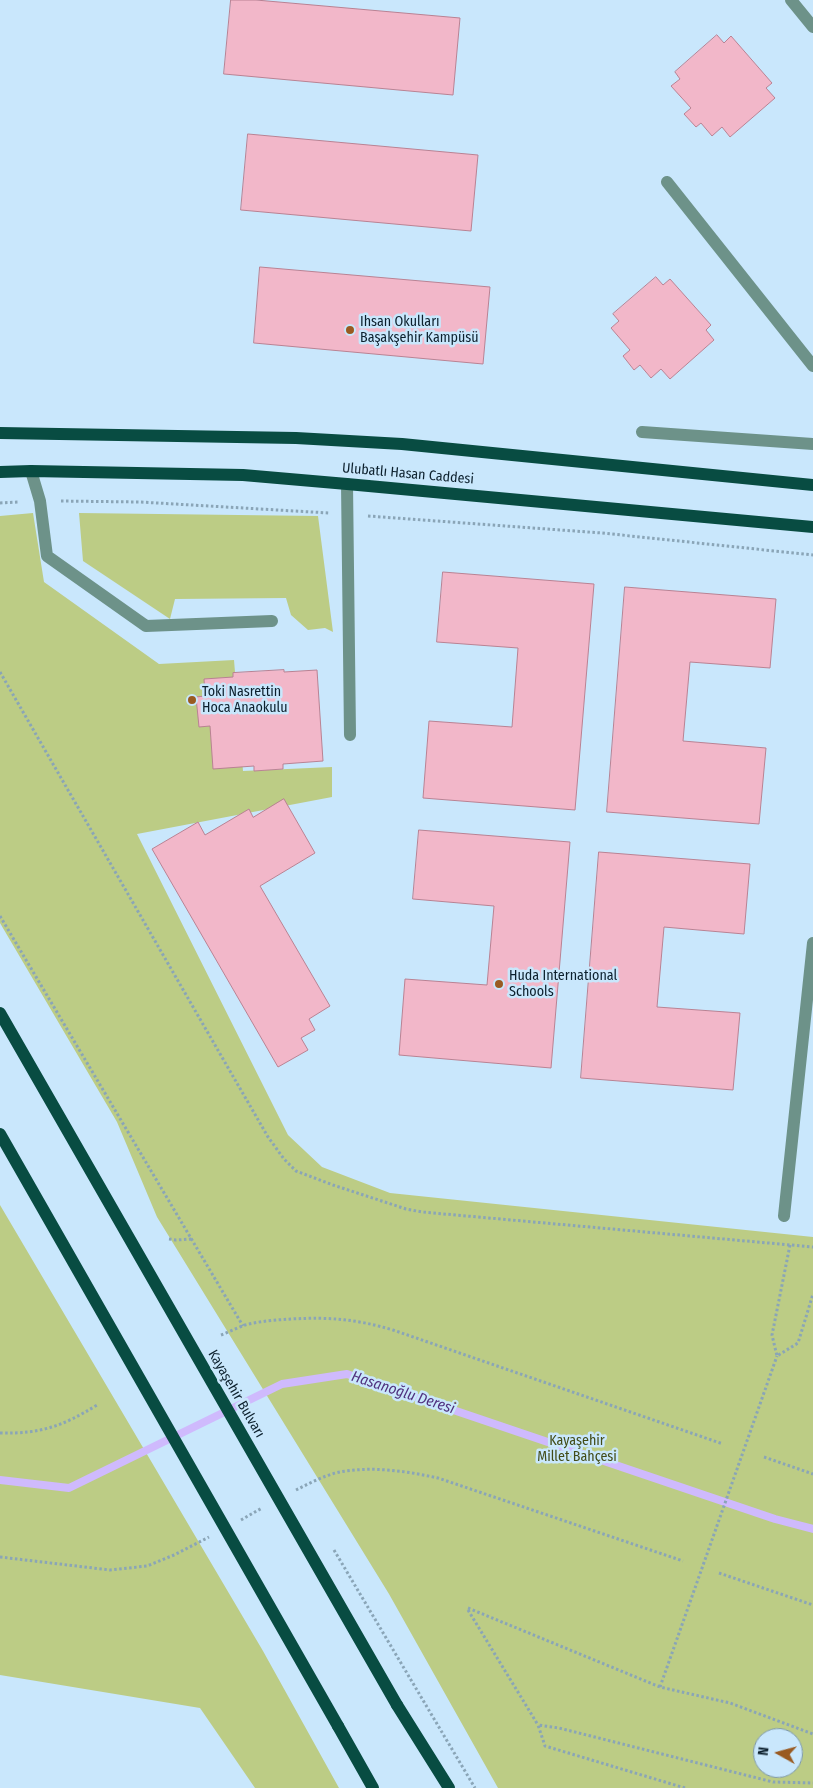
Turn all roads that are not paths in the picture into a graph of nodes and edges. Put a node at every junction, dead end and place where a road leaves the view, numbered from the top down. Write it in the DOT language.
graph roads {
  1 [pos="791,0"];
  2 [pos="813,26"];
  3 [pos="667,182"];
  4 [pos="813,366"];
  5 [pos="642,432"];
  6 [pos="0,433"];
  7 [pos="813,444"];
  8 [pos="31,471"];
  9 [pos="0,472"];
  10 [pos="347,484"];
  11 [pos="813,485"];
  12 [pos="813,527"];
  13 [pos="272,621"];
  14 [pos="350,735"];
  15 [pos="813,943"];
  16 [pos="0,1013"];
  17 [pos="0,1134"];
  18 [pos="784,1216"];
  19 [pos="373,1788"];
  20 [pos="449,1788"];
  1 -- 2 [label="lane"];
  3 -- 4 [label="lane"];
  5 -- 7 [label="lane"];
  6 -- 11 [label="main road, Ulubatlı Hasan Caddesi"];
  8 -- 9 [label="main road, Ulubatlı Hasan Caddesi"];
  8 -- 10 [label="main road, Ulubatlı Hasan Caddesi"];
  8 -- 13 [label="lane"];
  10 -- 12 [label="main road, Ulubatlı Hasan Caddesi"];
  10 -- 14 [label="lane"];
  15 -- 18 [label="lane"];
  16 -- 20 [label="main road, Kayaşehir Bulvarı, bridge"];
  17 -- 19 [label="main road, bridge"];
}
